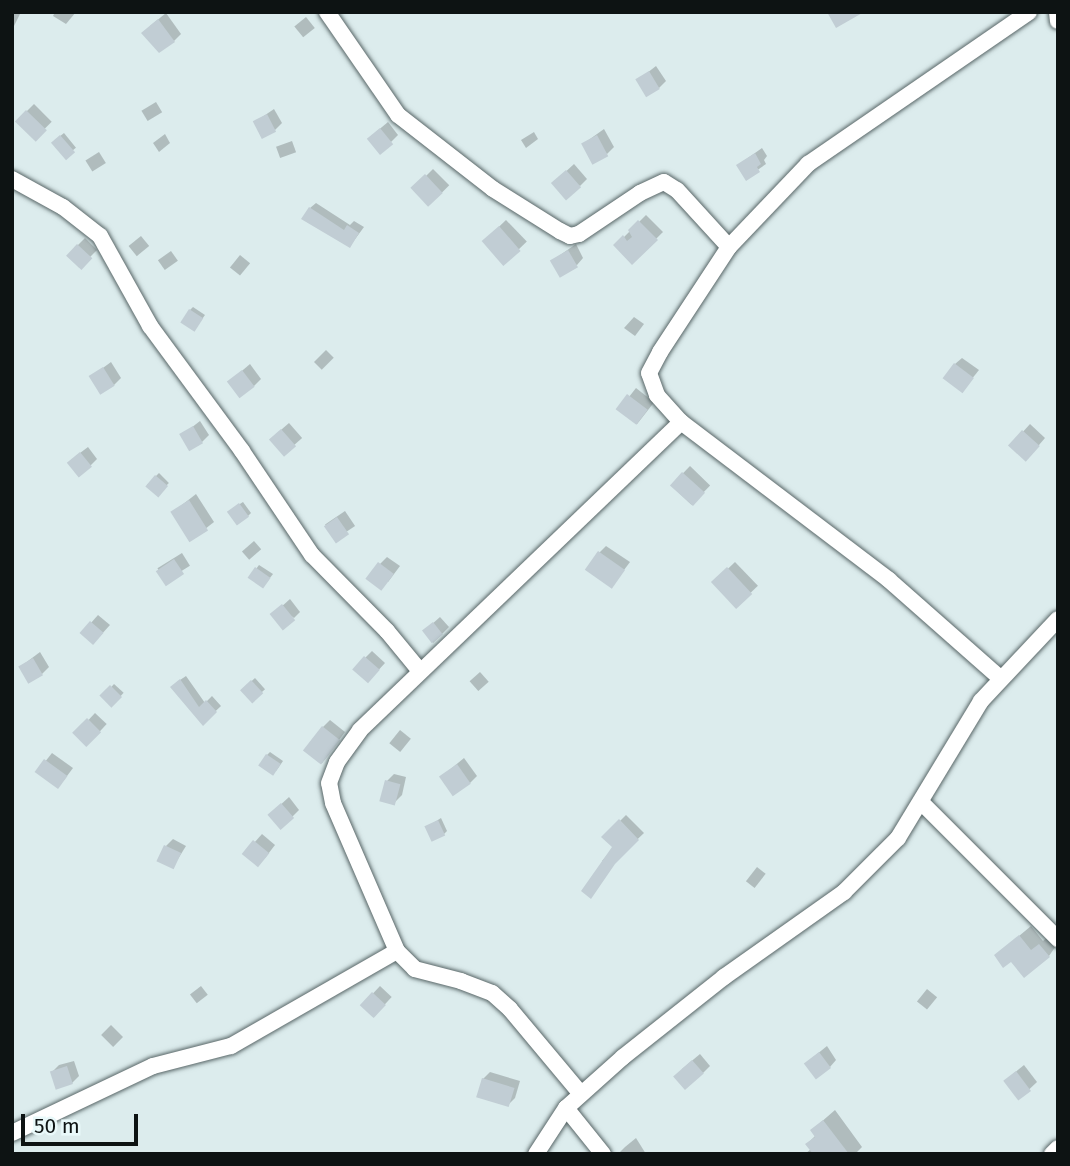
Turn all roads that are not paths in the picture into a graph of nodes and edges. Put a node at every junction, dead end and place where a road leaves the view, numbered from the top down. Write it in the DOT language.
graph roads {
  1 [pos="327,12"];
  2 [pos="1029,12"];
  3 [pos="1057,12"];
  4 [pos="1058,21"];
  5 [pos="12,179"];
  6 [pos="729,247"];
  7 [pos="681,422"];
  8 [pos="1058,619"];
  9 [pos="420,671"];
  10 [pos="1000,678"];
  11 [pos="921,802"];
  12 [pos="1058,939"];
  13 [pos="397,951"];
  14 [pos="581,1094"];
  15 [pos="566,1108"];
  16 [pos="12,1133"];
  17 [pos="1058,1148"];
  18 [pos="536,1154"];
  19 [pos="603,1154"];
  20 [pos="1052,1154"];
  1 -- 6 [label="street"];
  2 -- 6 [label="street"];
  3 -- 4 [label="street"];
  5 -- 9 [label="street"];
  6 -- 7 [label="street"];
  7 -- 9 [label="street"];
  7 -- 10 [label="street"];
  8 -- 10 [label="street"];
  9 -- 13 [label="street"];
  10 -- 11 [label="street"];
  11 -- 12 [label="street"];
  11 -- 14 [label="street"];
  13 -- 14 [label="street"];
  13 -- 16 [label="street"];
  14 -- 15 [label="street"];
  15 -- 18 [label="street"];
  15 -- 19 [label="street"];
  17 -- 20 [label="street"];
}
